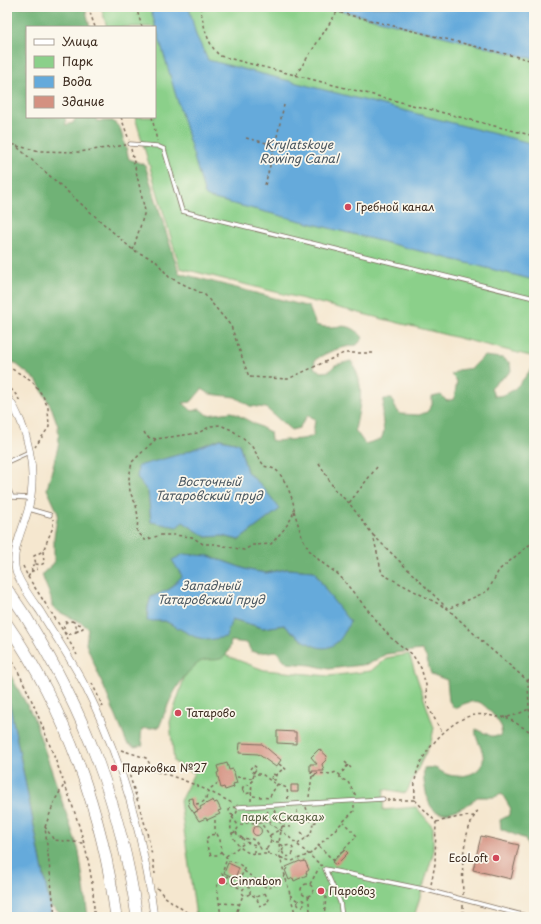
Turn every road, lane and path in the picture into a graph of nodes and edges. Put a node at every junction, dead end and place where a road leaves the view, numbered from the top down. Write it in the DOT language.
graph roads {
  1 [pos="88,7"];
  2 [pos="136,7"];
  3 [pos="200,7"];
  4 [pos="317,7"];
  5 [pos="336,12"];
  6 [pos="94,26"];
  7 [pos="142,26"];
  8 [pos="534,61"];
  9 [pos="296,75"];
  10 [pos="284,105"];
  11 [pos="121,118"];
  12 [pos="152,118"];
  13 [pos="534,136"];
  14 [pos="246,138"];
  15 [pos="7,143"];
  16 [pos="267,143"];
  17 [pos="130,144"];
  18 [pos="15,145"];
  19 [pos="164,149"];
  20 [pos="265,185"];
  21 [pos="133,250"];
  22 [pos="534,298"];
  23 [pos="374,353"];
  24 [pos="7,366"];
  25 [pos="7,384"];
  26 [pos="7,396"];
  27 [pos="22,407"];
  28 [pos="144,432"];
  29 [pos="156,439"];
  30 [pos="33,440"];
  31 [pos="30,451"];
  32 [pos="7,462"];
  33 [pos="319,463"];
  34 [pos="377,467"];
  35 [pos="7,486"];
  36 [pos="30,498"];
  37 [pos="349,503"];
  38 [pos="28,509"];
  39 [pos="294,511"];
  40 [pos="50,515"];
  41 [pos="373,535"];
  42 [pos="534,541"];
  43 [pos="43,551"];
  44 [pos="22,561"];
  45 [pos="36,564"];
  46 [pos="32,571"];
  47 [pos="28,577"];
  48 [pos="7,589"];
  49 [pos="448,609"];
  50 [pos="76,623"];
  51 [pos="7,624"];
  52 [pos="64,632"];
  53 [pos="76,632"];
  54 [pos="7,651"];
  55 [pos="79,660"];
  56 [pos="534,668"];
  57 [pos="91,681"];
  58 [pos="528,681"];
  59 [pos="104,708"];
  60 [pos="529,709"];
  61 [pos="506,717"];
  62 [pos="442,732"];
  63 [pos="534,734"];
  64 [pos="118,743"];
  65 [pos="121,750"];
  66 [pos="123,756"];
  67 [pos="125,761"];
  68 [pos="345,762"];
  69 [pos="279,764"];
  70 [pos="348,765"];
  71 [pos="284,768"];
  72 [pos="351,768"];
  73 [pos="153,770"];
  74 [pos="287,770"];
  75 [pos="276,775"];
  76 [pos="340,775"];
  77 [pos="237,777"];
  78 [pos="252,778"];
  79 [pos="271,780"];
  80 [pos="218,783"];
  81 [pos="278,783"];
  82 [pos="64,784"];
  83 [pos="252,788"];
  84 [pos="208,790"];
  85 [pos="253,796"];
  86 [pos="383,799"];
  87 [pos="415,800"];
  88 [pos="356,801"];
  89 [pos="231,803"];
  90 [pos="304,803"];
  91 [pos="309,803"];
  92 [pos="196,804"];
  93 [pos="286,804"];
  94 [pos="296,804"];
  95 [pos="250,805"];
  96 [pos="231,808"];
  97 [pos="240,808"];
  98 [pos="479,809"];
  99 [pos="246,811"];
  100 [pos="249,813"];
  101 [pos="277,814"];
  102 [pos="474,816"];
  103 [pos="309,817"];
  104 [pos="215,820"];
  105 [pos="263,820"];
  106 [pos="249,821"];
  107 [pos="299,822"];
  108 [pos="343,822"];
  109 [pos="436,822"];
  110 [pos="261,823"];
  111 [pos="269,823"];
  112 [pos="314,823"];
  113 [pos="239,826"];
  114 [pos="282,826"];
  115 [pos="45,827"];
  116 [pos="291,827"];
  117 [pos="281,831"];
  118 [pos="236,832"];
  119 [pos="301,832"];
  120 [pos="232,833"];
  121 [pos="215,834"];
  122 [pos="270,835"];
  123 [pos="306,837"];
  124 [pos="242,838"];
  125 [pos="270,841"];
  126 [pos="246,842"];
  127 [pos="279,842"];
  128 [pos="83,843"];
  129 [pos="298,844"];
  130 [pos="239,846"];
  131 [pos="254,846"];
  132 [pos="319,846"];
  133 [pos="260,847"];
  134 [pos="284,847"];
  135 [pos="267,850"];
  136 [pos="221,852"];
  137 [pos="254,853"];
  138 [pos="268,854"];
  139 [pos="310,854"];
  140 [pos="291,855"];
  141 [pos="226,857"];
  142 [pos="280,857"];
  143 [pos="228,861"];
  144 [pos="294,861"];
  145 [pos="322,865"];
  146 [pos="325,869"];
  147 [pos="244,871"];
  148 [pos="285,876"];
  149 [pos="241,878"];
  150 [pos="330,878"];
  151 [pos="262,883"];
  152 [pos="310,884"];
  153 [pos="273,886"];
  154 [pos="266,887"];
  155 [pos="157,888"];
  156 [pos="240,888"];
  157 [pos="242,889"];
  158 [pos="430,891"];
  159 [pos="265,893"];
  160 [pos="243,894"];
  161 [pos="250,894"];
  162 [pos="303,894"];
  163 [pos="290,895"];
  164 [pos="256,896"];
  165 [pos="308,896"];
  166 [pos="463,899"];
  167 [pos="301,900"];
  168 [pos="298,901"];
  169 [pos="219,903"];
  170 [pos="239,904"];
  171 [pos="295,913"];
  172 [pos="55,917"];
  173 [pos="94,917"];
  174 [pos="116,917"];
  175 [pos="137,917"];
  176 [pos="154,917"];
  177 [pos="189,917"];
  178 [pos="221,917"];
  179 [pos="238,917"];
  180 [pos="293,917"];
  181 [pos="303,917"];
  182 [pos="311,917"];
  183 [pos="324,917"];
  184 [pos="342,917"];
  185 [pos="464,917"];
  186 [pos="530,917"];
  1 -- 6 [label="path"];
  2 -- 7 [label="path"];
  3 -- 9 [label="path"];
  4 -- 5 [label="path"];
  5 -- 8 [label="path"];
  5 -- 9 [label="path"];
  9 -- 13 [label="path"];
  10 -- 16 [label="path"];
  11 -- 17 [label="path"];
  12 -- 19 [label="path"];
  14 -- 16 [label="path"];
  15 -- 18 [label="path"];
  16 -- 20 [label="path"];
  17 -- 18 [label="path"];
  17 -- 19 [label="lane"];
  17 -- 21 [label="path"];
  18 -- 21 [label="path"];
  19 -- 22 [label="lane"];
  21 -- 23 [label="path"];
  24 -- 30 [label="path"];
  25 -- 27 [label="path"];
  26 -- 31 [label="street"];
  28 -- 29 [label="path"];
  29 -- 39 [label="path"];
  29 -- 39 [label="path"];
  31 -- 32 [label="lane"];
  31 -- 36 [label="street"];
  33 -- 37 [label="path"];
  34 -- 37 [label="path"];
  35 -- 36 [label="lane"];
  36 -- 38 [label="street"];
  37 -- 41 [label="path"];
  38 -- 40 [label="lane"];
  38 -- 176 [label="street"];
  39 -- 62 [label="path"];
  40 -- 43 [label="path"];
  41 -- 49 [label="path"];
  41 -- 49 [label="path"];
  42 -- 49 [label="path"];
  43 -- 45 [label="path"];
  43 -- 45 [label="path"];
  44 -- 47 [label="path"];
  45 -- 46 [label="path"];
  45 -- 46 [label="path"];
  46 -- 47 [label="path"];
  47 -- 52 [label="path"];
  48 -- 175 [label="main road, bridge"];
  49 -- 58 [label="path"];
  50 -- 52 [label="path"];
  50 -- 53 [label="path"];
  50 -- 53 [label="path"];
  51 -- 174 [label="main road"];
  52 -- 53 [label="path"];
  52 -- 55 [label="path"];
  54 -- 82 [label="path"];
  56 -- 58 [label="path"];
  57 -- 59 [label="path"];
  58 -- 60 [label="path"];
  60 -- 61 [label="path"];
  60 -- 63 [label="path"];
  61 -- 62 [label="path"];
  61 -- 63 [label="path"];
  62 -- 87 [label="path"];
  64 -- 65 [label="path"];
  65 -- 66 [label="path"];
  65 -- 73 [label="path"];
  67 -- 73 [label="path"];
  68 -- 70 [label="path"];
  69 -- 71 [label="path"];
  70 -- 72 [label="path"];
  70 -- 76 [label="path"];
  71 -- 74 [label="path"];
  71 -- 75 [label="path"];
  73 -- 84 [label="path"];
  75 -- 79 [label="path"];
  75 -- 79 [label="path"];
  76 -- 88 [label="path"];
  76 -- 91 [label="path"];
  77 -- 78 [label="path"];
  78 -- 79 [label="path"];
  78 -- 83 [label="path"];
  79 -- 81 [label="path"];
  80 -- 84 [label="path"];
  81 -- 85 [label="path"];
  81 -- 93 [label="path"];
  82 -- 115 [label="path"];
  82 -- 128 [label="path"];
  83 -- 83 [label="path"];
  83 -- 85 [label="path"];
  84 -- 89 [label="path"];
  84 -- 92 [label="path"];
  85 -- 95 [label="path"];
  86 -- 87 [label="path"];
  86 -- 88 [label="lane"];
  87 -- 109 [label="path"];
  88 -- 91 [label="lane"];
  88 -- 108 [label="path"];
  89 -- 96 [label="path"];
  89 -- 97 [label="path"];
  90 -- 91 [label="lane"];
  90 -- 94 [label="lane"];
  90 -- 103 [label="path"];
  93 -- 94 [label="lane"];
  93 -- 95 [label="lane"];
  94 -- 107 [label="path"];
  95 -- 97 [label="lane"];
  98 -- 102 [label="path"];
  99 -- 100 [label="path"];
  100 -- 105 [label="path"];
  100 -- 106 [label="path"];
  101 -- 105 [label="path"];
  101 -- 111 [label="path"];
  101 -- 114 [label="path"];
  102 -- 109 [label="path"];
  102 -- 166 [label="path"];
  103 -- 112 [label="path"];
  103 -- 112 [label="path"];
  104 -- 121 [label="path"];
  105 -- 110 [label="path"];
  105 -- 111 [label="path"];
  106 -- 110 [label="path"];
  106 -- 113 [label="path"];
  108 -- 132 [label="path"];
  108 -- 132 [label="path"];
  109 -- 158 [label="path"];
  110 -- 122 [label="path"];
  111 -- 117 [label="path"];
  112 -- 123 [label="path"];
  113 -- 118 [label="path"];
  113 -- 120 [label="path"];
  114 -- 116 [label="path"];
  114 -- 117 [label="path"];
  115 -- 128 [label="path"];
  115 -- 172 [label="path"];
  117 -- 122 [label="path"];
  117 -- 127 [label="path"];
  117 -- 129 [label="path"];
  118 -- 120 [label="path"];
  118 -- 124 [label="path"];
  119 -- 123 [label="path"];
  120 -- 130 [label="path"];
  121 -- 136 [label="path"];
  121 -- 136 [label="path"];
  122 -- 125 [label="path"];
  123 -- 129 [label="path"];
  124 -- 126 [label="path"];
  124 -- 133 [label="path"];
  125 -- 127 [label="path"];
  125 -- 135 [label="path"];
  126 -- 130 [label="path"];
  126 -- 131 [label="path"];
  127 -- 134 [label="path"];
  127 -- 142 [label="path"];
  128 -- 173 [label="path"];
  129 -- 139 [label="path"];
  130 -- 137 [label="path"];
  130 -- 141 [label="path"];
  131 -- 133 [label="path"];
  131 -- 137 [label="path"];
  132 -- 139 [label="path"];
  133 -- 135 [label="path"];
  134 -- 140 [label="path"];
  134 -- 140 [label="path"];
  135 -- 138 [label="path"];
  136 -- 141 [label="path"];
  137 -- 138 [label="path"];
  138 -- 142 [label="path"];
  139 -- 144 [label="path"];
  139 -- 145 [label="path"];
  140 -- 144 [label="path"];
  141 -- 143 [label="path"];
  142 -- 144 [label="path"];
  142 -- 148 [label="path"];
  143 -- 147 [label="path"];
  143 -- 149 [label="path"];
  145 -- 146 [label="path"];
  145 -- 152 [label="path"];
  146 -- 150 [label="lane"];
  146 -- 158 [label="lane"];
  147 -- 149 [label="path"];
  147 -- 151 [label="path"];
  148 -- 153 [label="path"];
  148 -- 163 [label="path"];
  149 -- 156 [label="path"];
  150 -- 183 [label="path"];
  150 -- 184 [label="lane"];
  151 -- 153 [label="path"];
  151 -- 154 [label="path"];
  152 -- 162 [label="path"];
  152 -- 165 [label="path"];
  153 -- 154 [label="path"];
  154 -- 159 [label="path"];
  155 -- 177 [label="path"];
  156 -- 157 [label="path"];
  156 -- 169 [label="path"];
  157 -- 160 [label="path"];
  157 -- 161 [label="path"];
  158 -- 166 [label="lane"];
  159 -- 164 [label="path"];
  159 -- 164 [label="path"];
  160 -- 161 [label="path"];
  160 -- 170 [label="path"];
  161 -- 164 [label="path"];
  162 -- 165 [label="path"];
  162 -- 167 [label="path"];
  163 -- 168 [label="path"];
  163 -- 171 [label="path"];
  165 -- 182 [label="path"];
  166 -- 185 [label="path"];
  166 -- 186 [label="lane"];
  167 -- 168 [label="path"];
  167 -- 168 [label="path"];
  169 -- 170 [label="path"];
  169 -- 178 [label="path"];
  170 -- 179 [label="path"];
  171 -- 180 [label="path"];
  171 -- 181 [label="path"];
}
